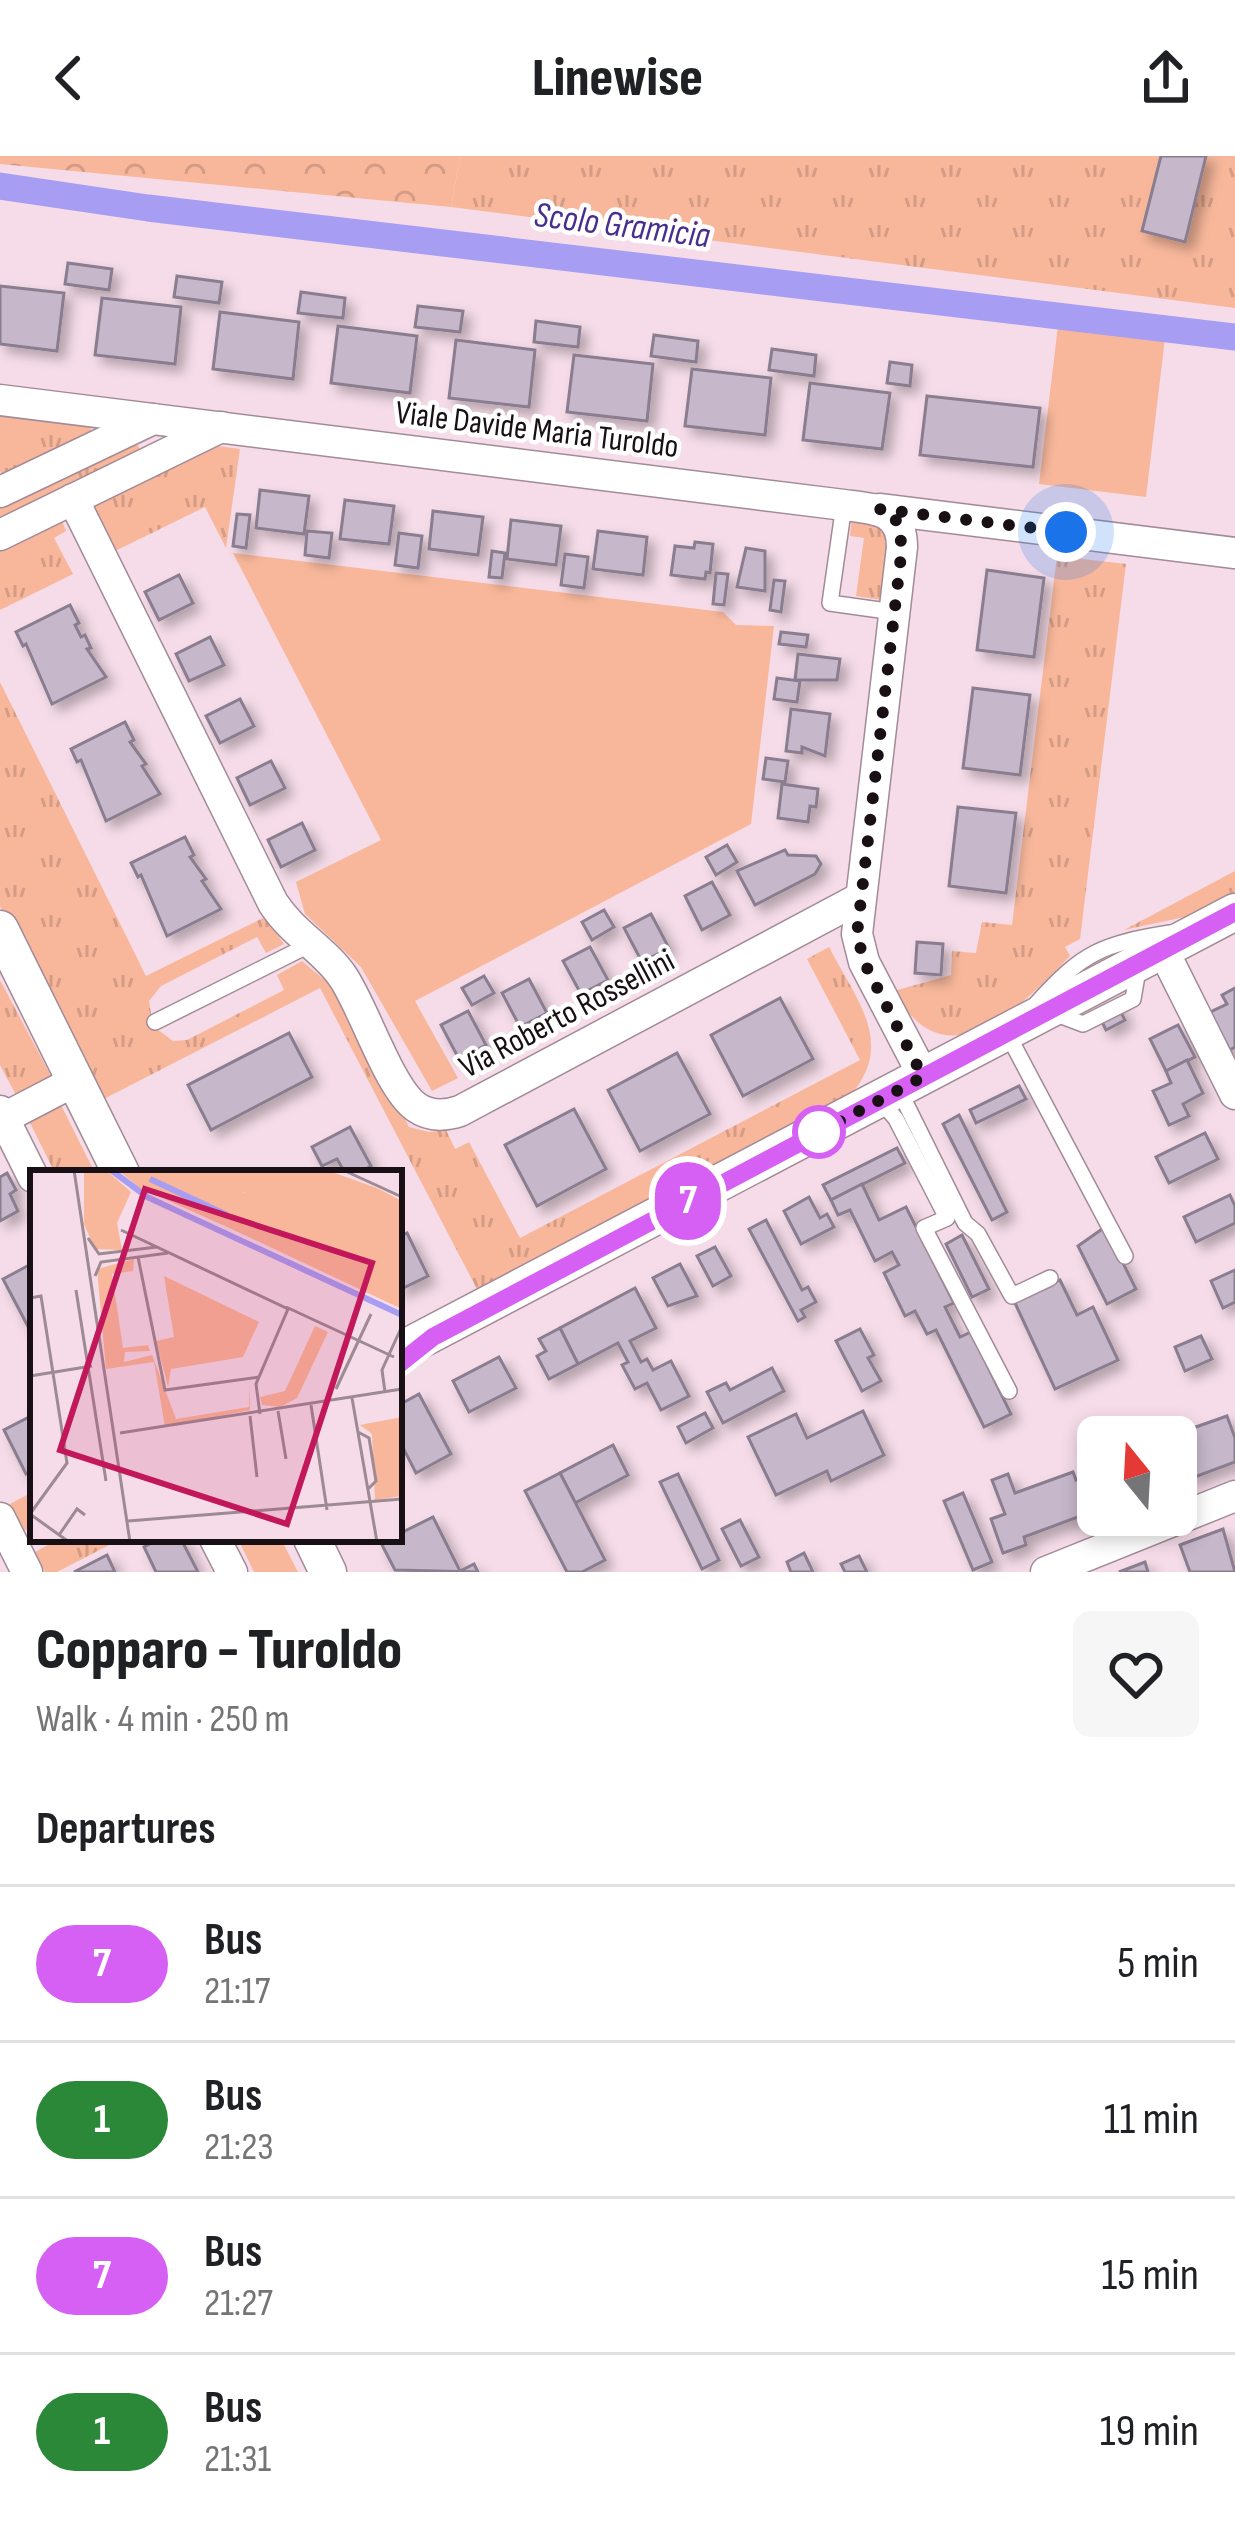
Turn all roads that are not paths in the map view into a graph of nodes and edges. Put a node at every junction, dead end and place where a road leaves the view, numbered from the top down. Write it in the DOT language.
graph roads {
  1 [pos="0,400"];
  2 [pos="152,419"];
  3 [pos="221,427"];
  4 [pos="0,492"];
  5 [pos="73,499"];
  6 [pos="844,505"];
  7 [pos="879,509"];
  8 [pos="0,535"];
  9 [pos="1235,553"];
  10 [pos="894,612"];
  11 [pos="860,898"];
  12 [pos="1222,919"];
  13 [pos="0,929"];
  14 [pos="308,945"];
  15 [pos="1151,956"];
  16 [pos="154,1022"];
  17 [pos="1011,1031"];
  18 [pos="75,1082"];
  19 [pos="901,1089"];
  20 [pos="1235,1094"];
  21 [pos="1,1116"];
  22 [pos="119,1170"];
  23 [pos="30,1171"];
  24 [pos="1125,1256"];
  25 [pos="1051,1278"];
  26 [pos="416,1344"];
  27 [pos="1009,1391"];
  28 [pos="1235,1496"];
  29 [pos="217,1542"];
  30 [pos="314,1542"];
  31 [pos="323,1542"];
  32 [pos="232,1572"];
  33 [pos="329,1572"];
  34 [pos="1046,1572"];
  1 -- 2 [label="street, Viale Davide Maria Turoldo"];
  2 -- 3 [label="street, Viale Davide Maria Turoldo"];
  2 -- 4 [label="street"];
  3 -- 5 [label="street"];
  3 -- 6 [label="street, Viale Davide Maria Turoldo"];
  5 -- 8 [label="street"];
  5 -- 14 [label="street, Via Roberto Rossellini"];
  6 -- 7 [label="street, Viale Davide Maria Turoldo"];
  6 -- 10 [label="lane"];
  7 -- 9 [label="street, Viale Davide Maria Turoldo"];
  7 -- 10 [label="street"];
  10 -- 11 [label="street"];
  11 -- 14 [label="street, Via Roberto Rossellini"];
  11 -- 19 [label="street"];
  12 -- 15 [label="street"];
  12 -- 17 [label="lane"];
  13 -- 18 [label="street"];
  14 -- 16 [label="lane"];
  15 -- 17 [label="street"];
  15 -- 20 [label="street"];
  17 -- 19 [label="street"];
  17 -- 24 [label="lane"];
  18 -- 21 [label="street"];
  18 -- 22 [label="street"];
  19 -- 25 [label="lane"];
  19 -- 26 [label="street"];
  19 -- 27 [label="lane"];
  21 -- 23 [label="street"];
  28 -- 34 [label="street"];
  29 -- 32 [label="street"];
  30 -- 33 [label="street"];
  31 -- 33 [label="street"];
}
